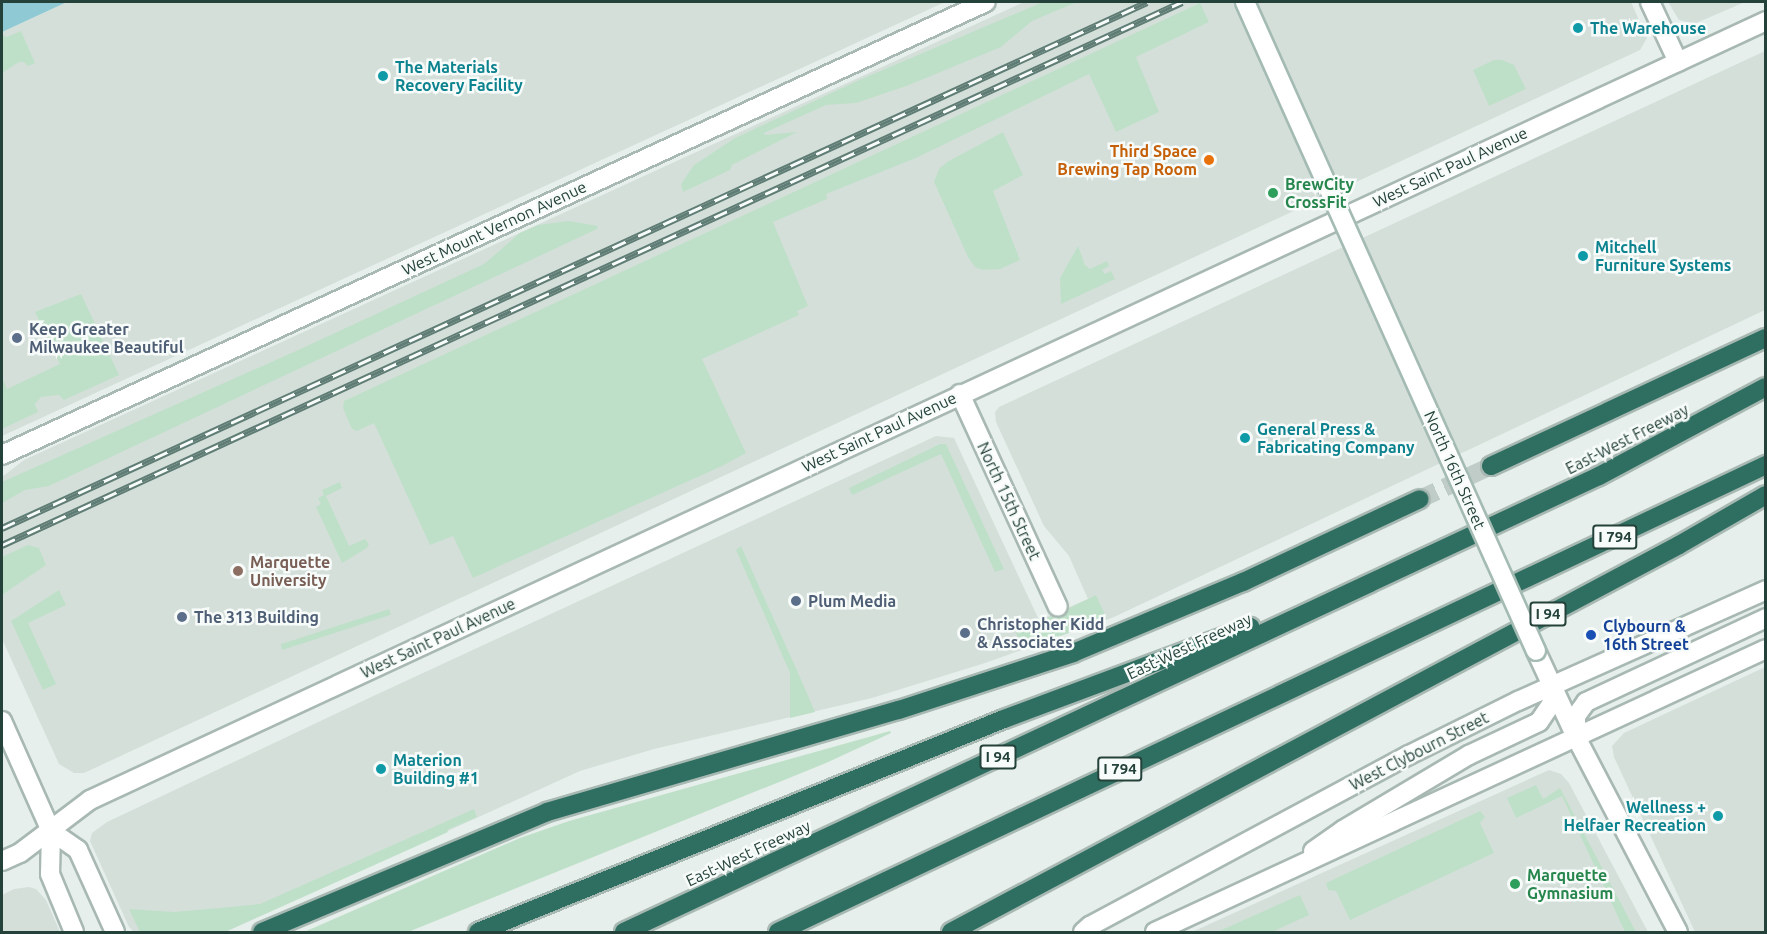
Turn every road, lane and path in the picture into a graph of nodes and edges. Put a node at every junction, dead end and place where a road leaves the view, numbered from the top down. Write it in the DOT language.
graph roads {
  1 [pos="986,2"];
  2 [pos="1245,2"];
  3 [pos="1650,2"];
  4 [pos="1766,21"];
  5 [pos="1678,62"];
  6 [pos="1766,338"];
  7 [pos="1766,387"];
  8 [pos="960,394"];
  9 [pos="2,456"];
  10 [pos="1766,465"];
  11 [pos="1491,466"];
  12 [pos="1766,495"];
  13 [pos="1420,499"];
  14 [pos="1373,581"];
  15 [pos="1766,590"];
  16 [pos="1058,607"];
  17 [pos="1766,618"];
  18 [pos="1766,650"];
  19 [pos="1551,686"];
  20 [pos="2,721"];
  21 [pos="1576,737"];
  22 [pos="51,831"];
  23 [pos="2,861"];
  24 [pos="1274,878"];
  25 [pos="74,933"];
  26 [pos="115,933"];
  27 [pos="262,933"];
  28 [pos="478,933"];
  29 [pos="624,933"];
  30 [pos="778,933"];
  31 [pos="951,933"];
  32 [pos="1083,933"];
  33 [pos="1155,933"];
  34 [pos="1678,933"];
  1 -- 9 [label="street, West Mount Vernon Avenue"];
  2 -- 19 [label="street, North 16th Street, bridge"];
  3 -- 5 [label="street"];
  4 -- 5 [label="street, West Saint Paul Avenue"];
  5 -- 8 [label="street, West Saint Paul Avenue"];
  6 -- 11 [label="highway"];
  7 -- 14 [label="highway, East-West Freeway / I 94"];
  8 -- 16 [label="street, North 15th Street"];
  8 -- 22 [label="street, West Saint Paul Avenue"];
  10 -- 30 [label="highway, I 794"];
  12 -- 31 [label="highway, I 94"];
  13 -- 27 [label="highway"];
  14 -- 28 [label="highway"];
  14 -- 29 [label="highway, East-West Freeway / I 94"];
  15 -- 19 [label="street, West Clybourn Street"];
  17 -- 21 [label="street"];
  18 -- 21 [label="street"];
  19 -- 21 [label="street, North 16th Street"];
  19 -- 24 [label="street"];
  19 -- 32 [label="street, West Clybourn Street"];
  20 -- 22 [label="street"];
  21 -- 24 [label="street"];
  21 -- 34 [label="street, North 16th Street"];
  22 -- 23 [label="street, West Saint Paul Avenue"];
  22 -- 25 [label="street"];
  22 -- 26 [label="street"];
  24 -- 33 [label="street"];
}
